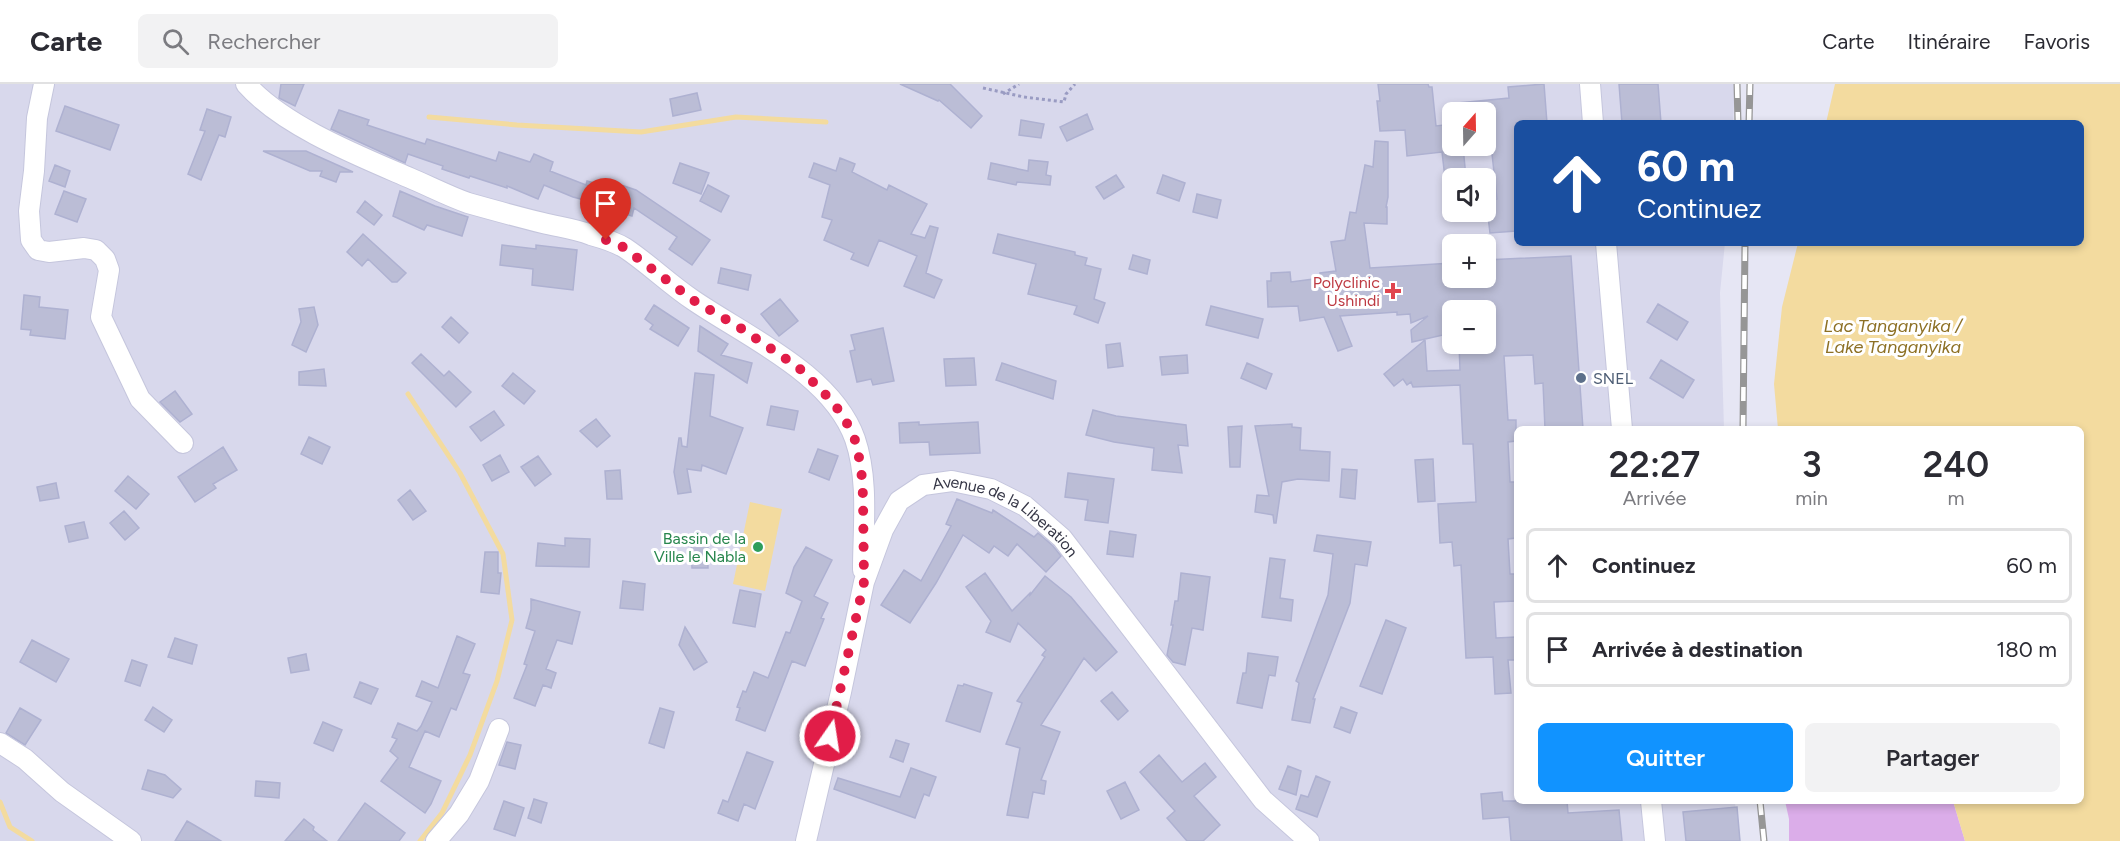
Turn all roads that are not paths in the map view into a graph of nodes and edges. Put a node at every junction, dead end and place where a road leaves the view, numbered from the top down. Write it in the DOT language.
graph roads {
  1 [pos="44,84"];
  2 [pos="246,84"];
  3 [pos="1590,84"];
  4 [pos="1593,120"];
  5 [pos="1606,246"];
  6 [pos="1622,426"];
  7 [pos="183,443"];
  8 [pos="864,582"];
  9 [pos="499,729"];
  10 [pos="0,743"];
  11 [pos="1651,804"];
  12 [pos="131,841"];
  13 [pos="436,841"];
  14 [pos="806,841"];
  15 [pos="1309,841"];
  16 [pos="1655,841"];
  1 -- 7 [label="street"];
  2 -- 8 [label="street"];
  3 -- 4 [label="street"];
  5 -- 6 [label="street"];
  8 -- 14 [label="street, Avenue de la Liberation"];
  8 -- 15 [label="street, Avenue de la Liberation"];
  9 -- 13 [label="street"];
  10 -- 12 [label="street"];
  11 -- 16 [label="street"];
}
